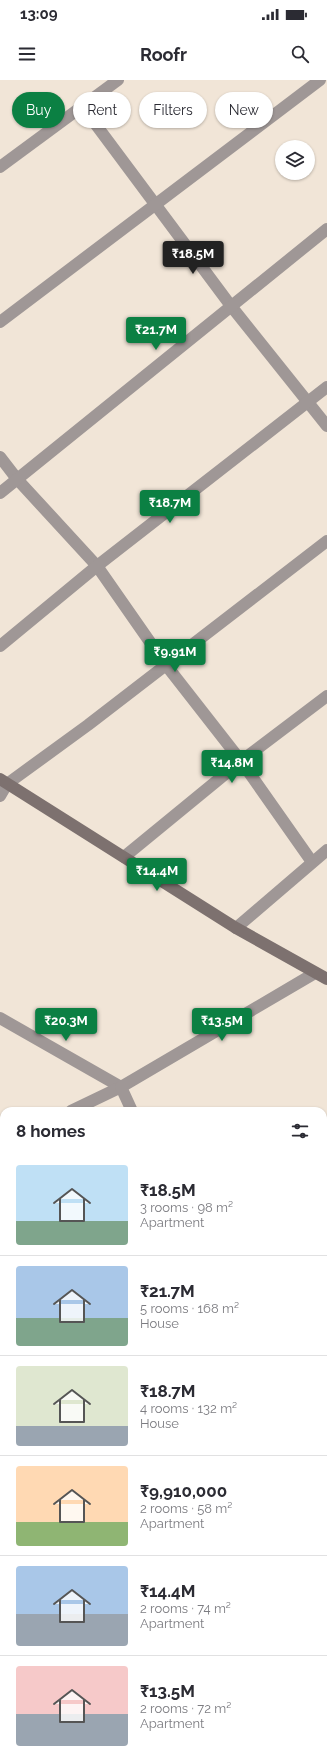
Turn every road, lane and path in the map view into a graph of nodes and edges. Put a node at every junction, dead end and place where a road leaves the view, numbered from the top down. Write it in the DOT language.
graph roads {
  1 [pos="118,80"];
  2 [pos="320,80"];
  3 [pos="101,92"];
  4 [pos="73,113"];
  5 [pos="99,128"];
  6 [pos="0,167"];
  7 [pos="156,204"];
  8 [pos="327,229"];
  9 [pos="231,306"];
  10 [pos="0,322"];
  11 [pos="327,387"];
  12 [pos="308,402"];
  13 [pos="327,426"];
  14 [pos="0,457"];
  15 [pos="17,479"];
  16 [pos="0,493"];
  17 [pos="327,541"];
  18 [pos="97,566"];
  19 [pos="0,646"];
  20 [pos="166,665"];
  21 [pos="327,696"];
  22 [pos="241,762"];
  23 [pos="3,782"];
  24 [pos="0,796"];
  25 [pos="327,850"];
  26 [pos="124,856"];
  27 [pos="312,862"];
  28 [pos="236,928"];
  29 [pos="316,973"];
  30 [pos="327,979"];
  31 [pos="0,1018"];
  32 [pos="121,1087"];
  33 [pos="79,1107"];
  34 [pos="130,1107"];
  1 -- 3 [label="street"];
  2 -- 7 [label="street"];
  4 -- 6 [label="street"];
  5 -- 7 [label="street"];
  7 -- 9 [label="street"];
  7 -- 10 [label="street"];
  8 -- 9 [label="street"];
  9 -- 12 [label="street"];
  9 -- 15 [label="street"];
  11 -- 12 [label="street"];
  12 -- 13 [label="street"];
  12 -- 18 [label="street"];
  14 -- 15 [label="street"];
  15 -- 16 [label="street"];
  15 -- 18 [label="street"];
  17 -- 20 [label="street"];
  18 -- 19 [label="street"];
  18 -- 20 [label="street"];
  20 -- 22 [label="street"];
  20 -- 23 [label="street"];
  21 -- 22 [label="street"];
  22 -- 26 [label="street"];
  22 -- 27 [label="street"];
  23 -- 24 [label="street"];
  23 -- 26 [label="street"];
  25 -- 27 [label="street"];
  26 -- 28 [label="street"];
  27 -- 28 [label="street"];
  28 -- 29 [label="street"];
  29 -- 30 [label="street"];
  29 -- 32 [label="street"];
  31 -- 32 [label="street"];
  32 -- 33 [label="street"];
  32 -- 34 [label="street"];
}
